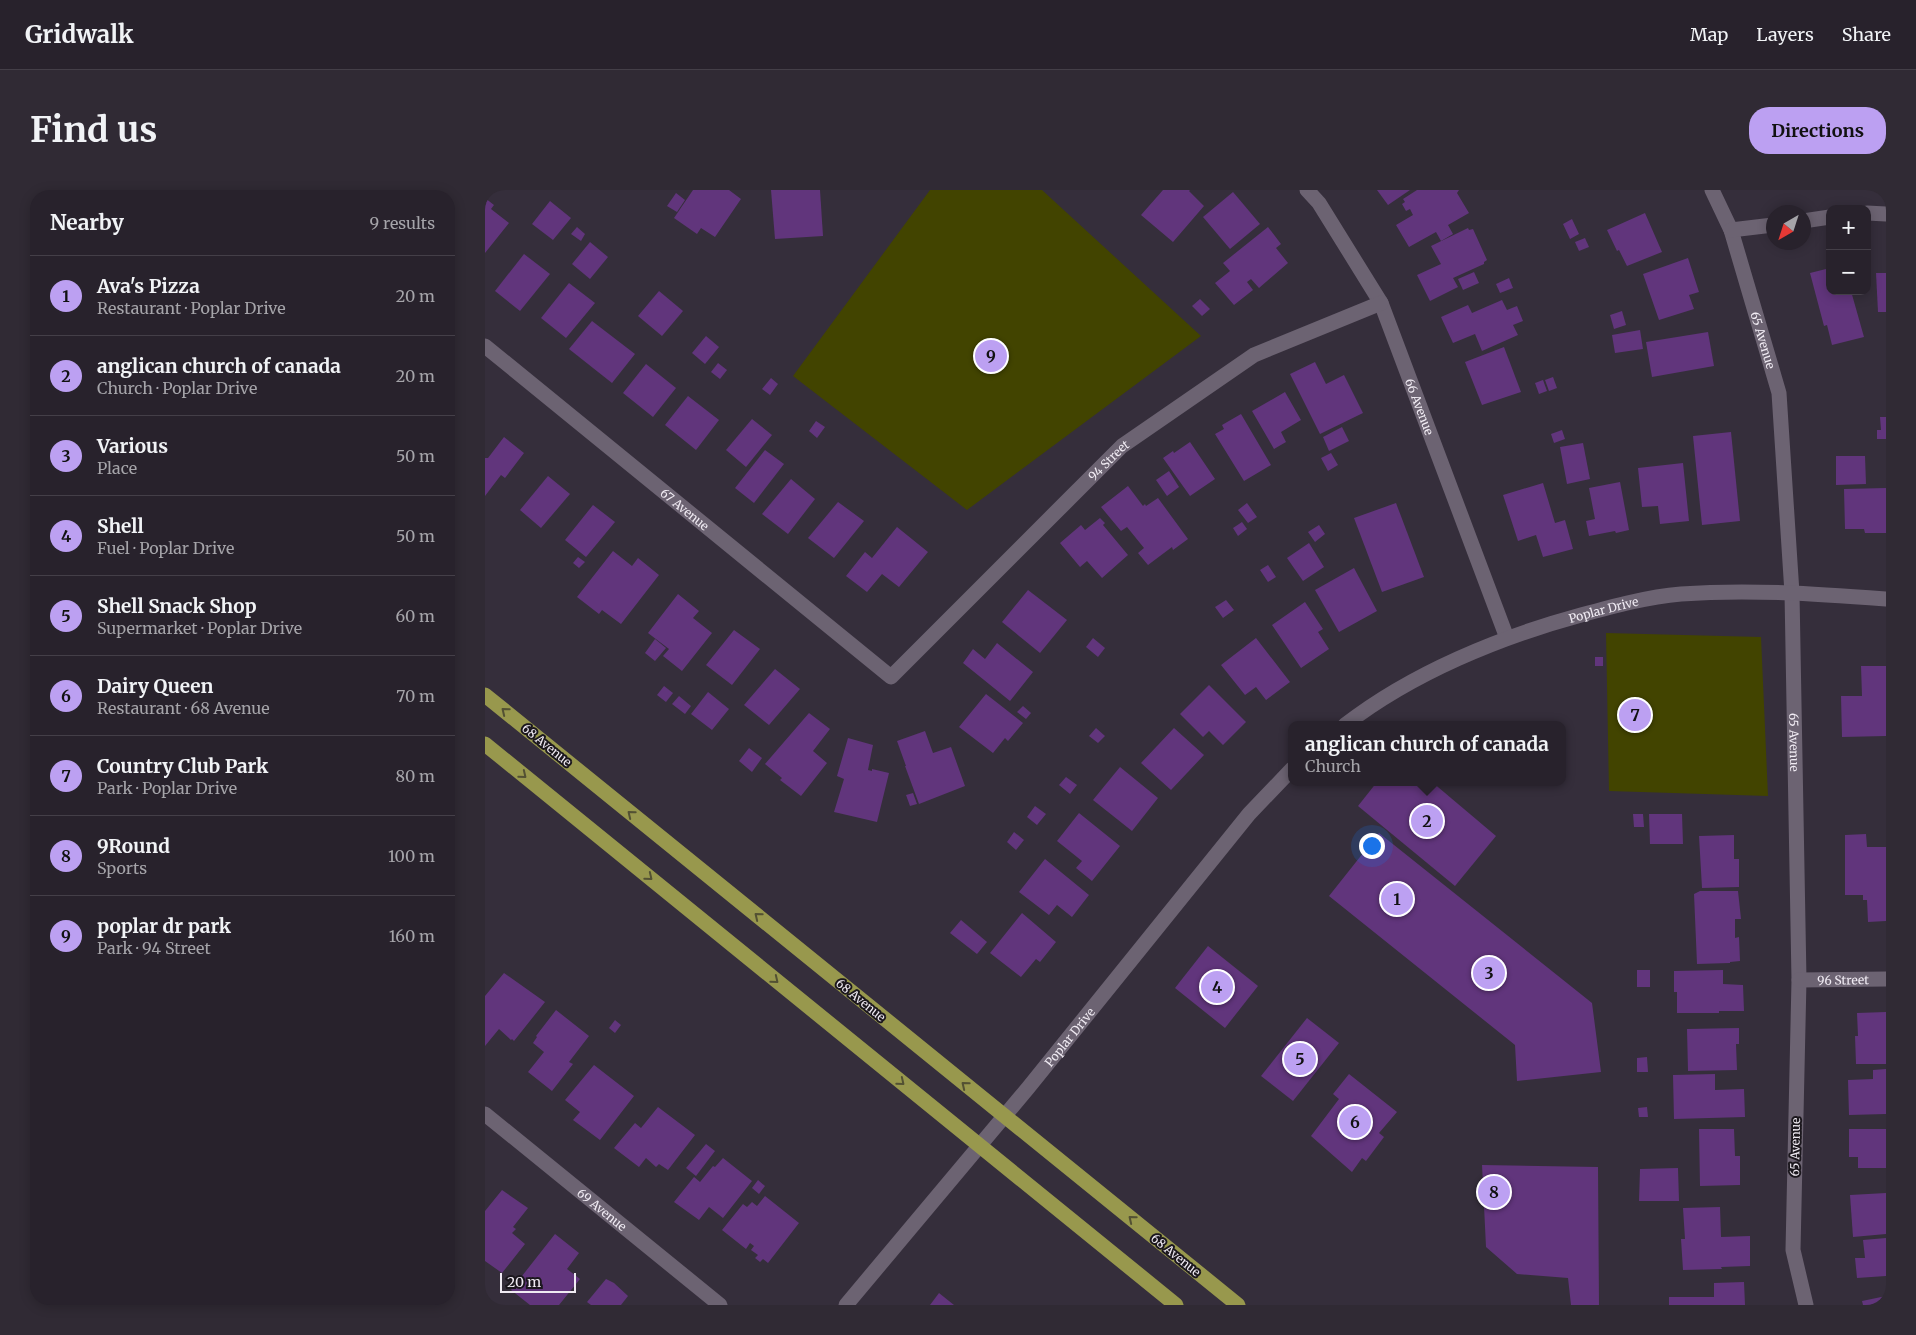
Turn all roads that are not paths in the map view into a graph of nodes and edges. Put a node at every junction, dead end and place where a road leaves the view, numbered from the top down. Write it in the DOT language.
graph roads {
  1 [pos="1307,190"];
  2 [pos="1712,190"];
  3 [pos="1871,213"];
  4 [pos="1886,214"];
  5 [pos="1826,218"];
  6 [pos="1811,220"];
  7 [pos="1766,226"];
  8 [pos="1731,230"];
  9 [pos="1381,303"];
  10 [pos="485,346"];
  11 [pos="1792,593"];
  12 [pos="1886,599"];
  13 [pos="1507,638"];
  14 [pos="883,671"];
  15 [pos="485,695"];
  16 [pos="1350,721"];
  17 [pos="485,744"];
  18 [pos="1288,773"];
  19 [pos="1886,979"];
  20 [pos="1799,980"];
  21 [pos="485,1114"];
  22 [pos="1003,1115"];
  23 [pos="979,1145"];
  24 [pos="720,1305"];
  25 [pos="845,1305"];
  26 [pos="1177,1305"];
  27 [pos="1238,1305"];
  28 [pos="1807,1305"];
  1 -- 9 [label="street, 66 Avenue"];
  2 -- 8 [label="street, 65 Avenue"];
  3 -- 4 [label="street"];
  5 -- 6 [label="street"];
  7 -- 8 [label="street"];
  8 -- 11 [label="street, 65 Avenue"];
  9 -- 13 [label="street, 66 Avenue"];
  9 -- 14 [label="street, 94 Street"];
  10 -- 14 [label="street, 67 Avenue"];
  11 -- 12 [label="street, Poplar Drive"];
  11 -- 13 [label="street, Poplar Drive"];
  11 -- 20 [label="street, 65 Avenue"];
  13 -- 16 [label="street, Poplar Drive"];
  22 -- 15 [label="main road, 68 Avenue, one-way"];
  17 -- 23 [label="main road, one-way"];
  18 -- 22 [label="street, Poplar Drive"];
  19 -- 20 [label="street, 96 Street"];
  20 -- 28 [label="street, 65 Avenue"];
  21 -- 24 [label="street, 69 Avenue"];
  22 -- 23 [label="street, Poplar Drive"];
  27 -- 22 [label="main road, 68 Avenue, one-way"];
  23 -- 25 [label="street, Poplar Drive"];
  23 -- 26 [label="main road"];
}
